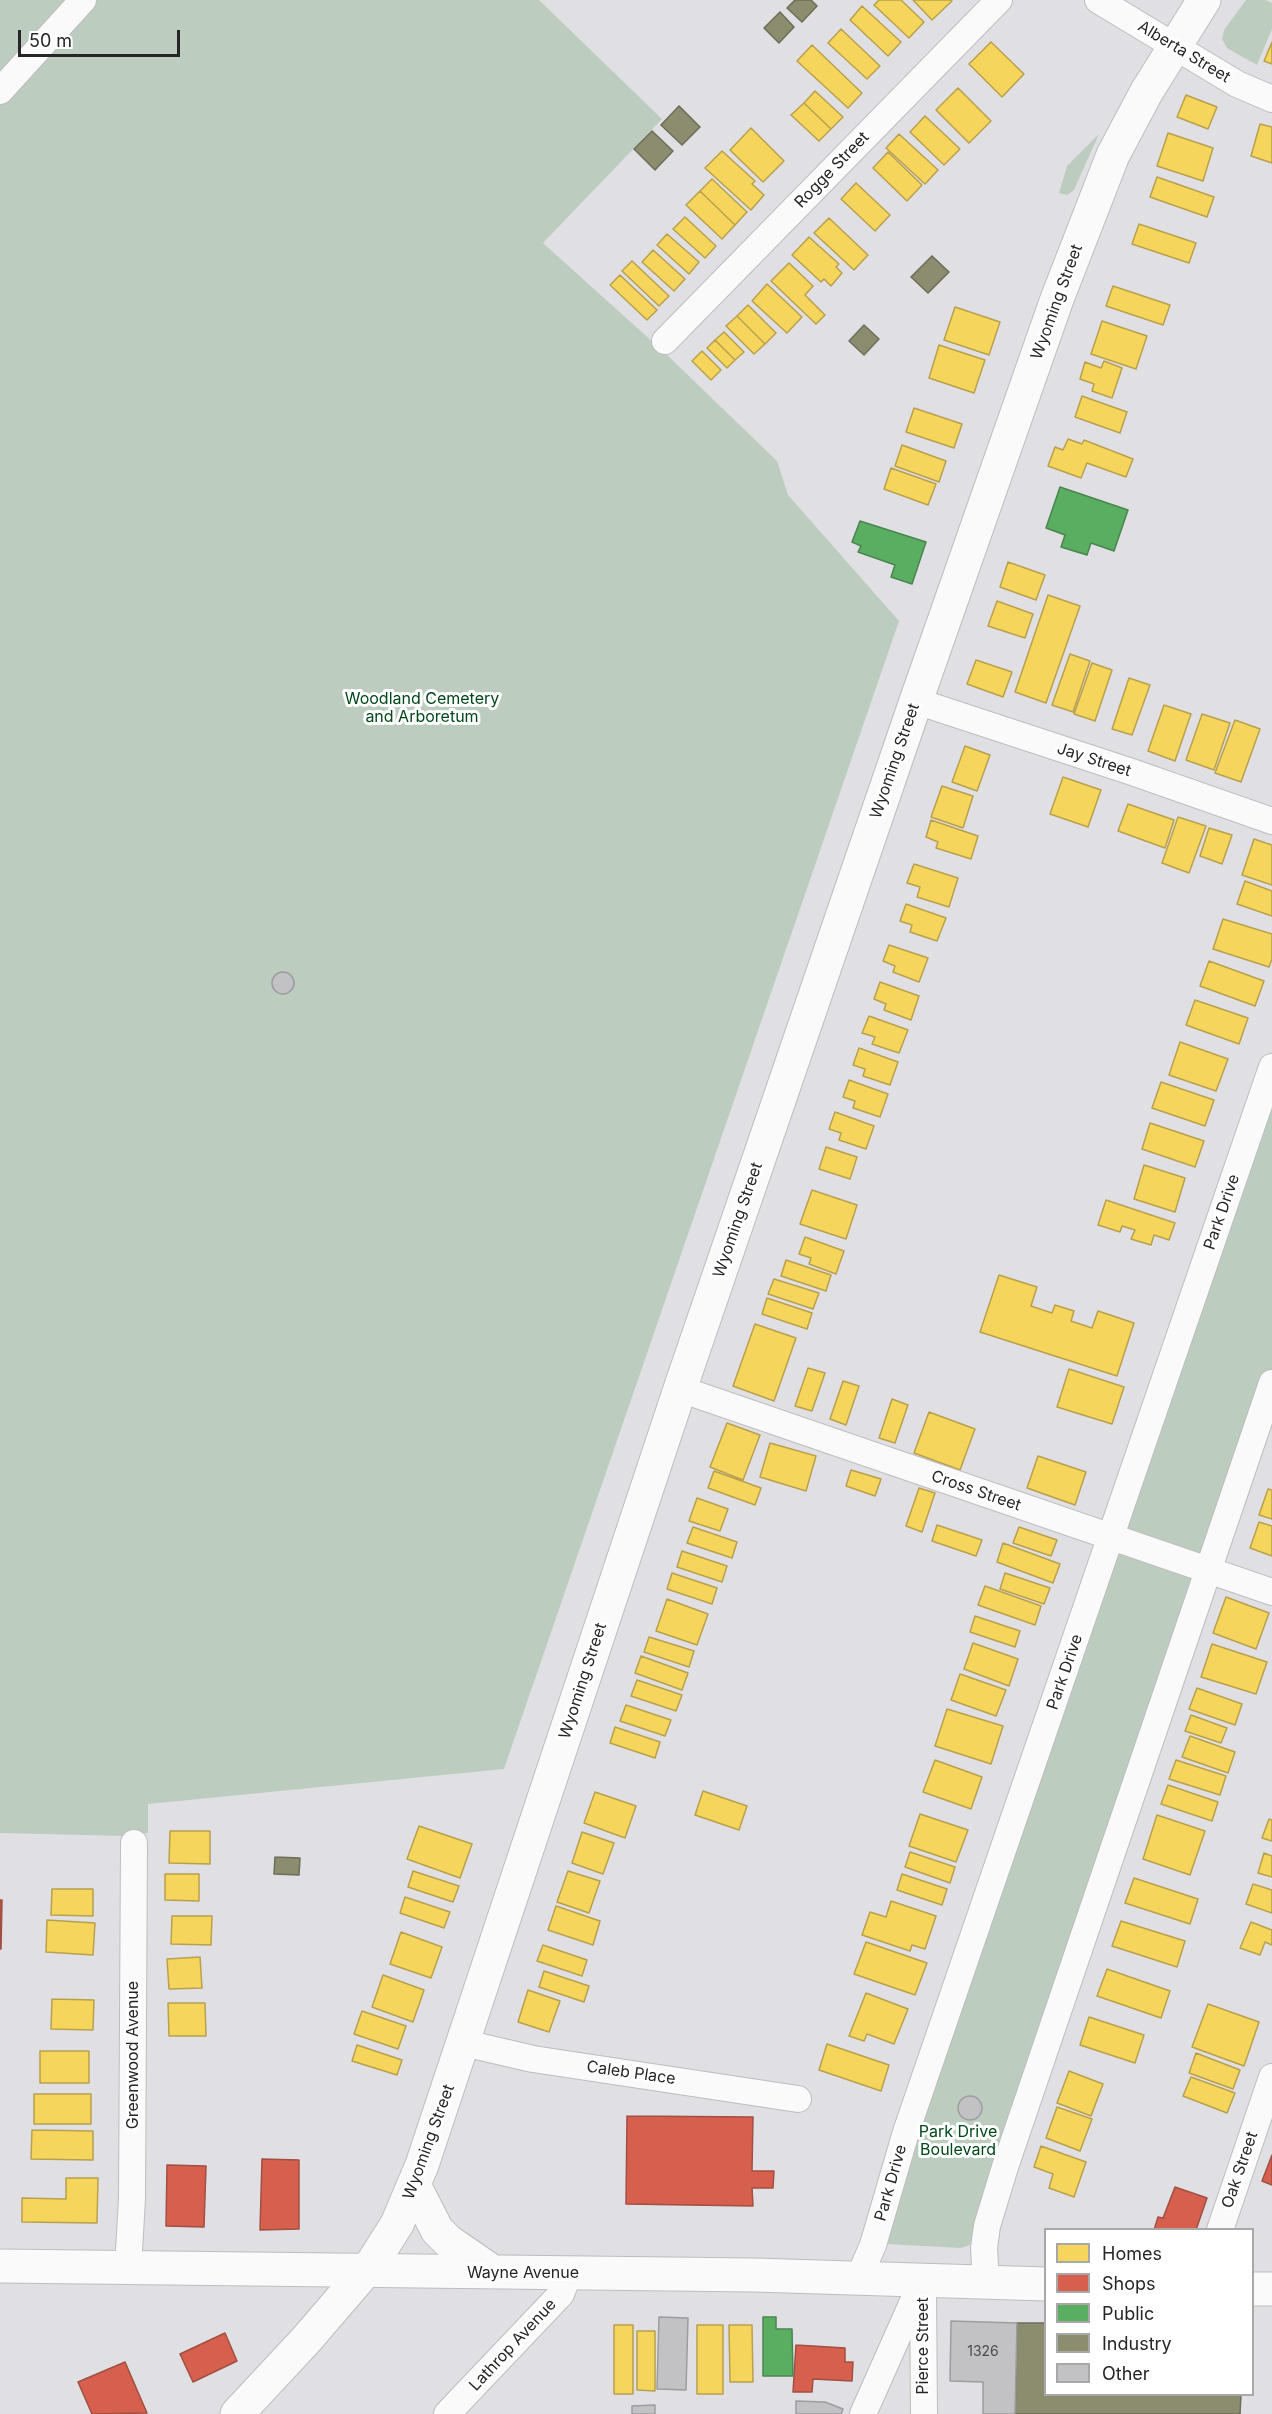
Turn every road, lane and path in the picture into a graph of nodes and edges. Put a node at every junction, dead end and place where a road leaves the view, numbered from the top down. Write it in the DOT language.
graph roads {
  1 [pos="83,0"];
  2 [pos="999,0"];
  3 [pos="1098,0"];
  4 [pos="1204,0"];
  5 [pos="1174,47"];
  6 [pos="0,91"];
  7 [pos="1272,99"];
  8 [pos="665,341"];
  9 [pos="916,700"];
  10 [pos="1272,821"];
  11 [pos="1272,1067"];
  12 [pos="1272,1383"];
  13 [pos="680,1389"];
  14 [pos="1112,1536"];
  15 [pos="1209,1570"];
  16 [pos="1272,1592"];
  17 [pos="134,1843"];
  18 [pos="464,2043"];
  19 [pos="1272,2077"];
  20 [pos="798,2099"];
  21 [pos="414,2185"];
  22 [pos="1220,2228"];
  23 [pos="0,2266"];
  24 [pos="128,2268"];
  25 [pos="366,2272"];
  26 [pos="493,2272"];
  27 [pos="558,2272"];
  28 [pos="859,2277"];
  29 [pos="923,2279"];
  30 [pos="986,2282"];
  31 [pos="1044,2284"];
  32 [pos="1254,2289"];
  33 [pos="1272,2289"];
  34 [pos="237,2414"];
  35 [pos="447,2414"];
  36 [pos="863,2414"];
  37 [pos="924,2414"];
  1 -- 6 [label="street"];
  2 -- 8 [label="street, Rogge Street"];
  3 -- 5 [label="street, Alberta Street"];
  4 -- 5 [label="street, Wyoming Street"];
  5 -- 7 [label="street, Alberta Street"];
  5 -- 9 [label="street, Wyoming Street"];
  9 -- 10 [label="street, Jay Street"];
  9 -- 13 [label="street, Wyoming Street"];
  11 -- 14 [label="street, Park Drive"];
  12 -- 15 [label="street"];
  13 -- 14 [label="street, Cross Street"];
  13 -- 18 [label="street, Wyoming Street"];
  14 -- 15 [label="street, Cross Street"];
  14 -- 28 [label="street, Park Drive"];
  15 -- 16 [label="street, Cross Street"];
  15 -- 30 [label="street"];
  17 -- 24 [label="street, Greenwood Avenue"];
  18 -- 20 [label="street, Caleb Place"];
  18 -- 21 [label="street, Wyoming Street"];
  19 -- 22 [label="street, Oak Street"];
  21 -- 25 [label="street, Wyoming Street"];
  21 -- 26 [label="street"];
  23 -- 24 [label="street, Wayne Avenue"];
  24 -- 25 [label="street, Wayne Avenue"];
  25 -- 26 [label="street, Wayne Avenue"];
  25 -- 34 [label="street, Wyoming Street"];
  26 -- 27 [label="street, Wayne Avenue"];
  27 -- 28 [label="street, Wayne Avenue"];
  27 -- 35 [label="street, Lathrop Avenue"];
  28 -- 29 [label="street, Wayne Avenue"];
  29 -- 30 [label="street, Wayne Avenue"];
  29 -- 36 [label="street"];
  29 -- 37 [label="street, Pierce Street"];
  30 -- 31 [label="street, Wayne Avenue"];
  32 -- 33 [label="street"];
}
